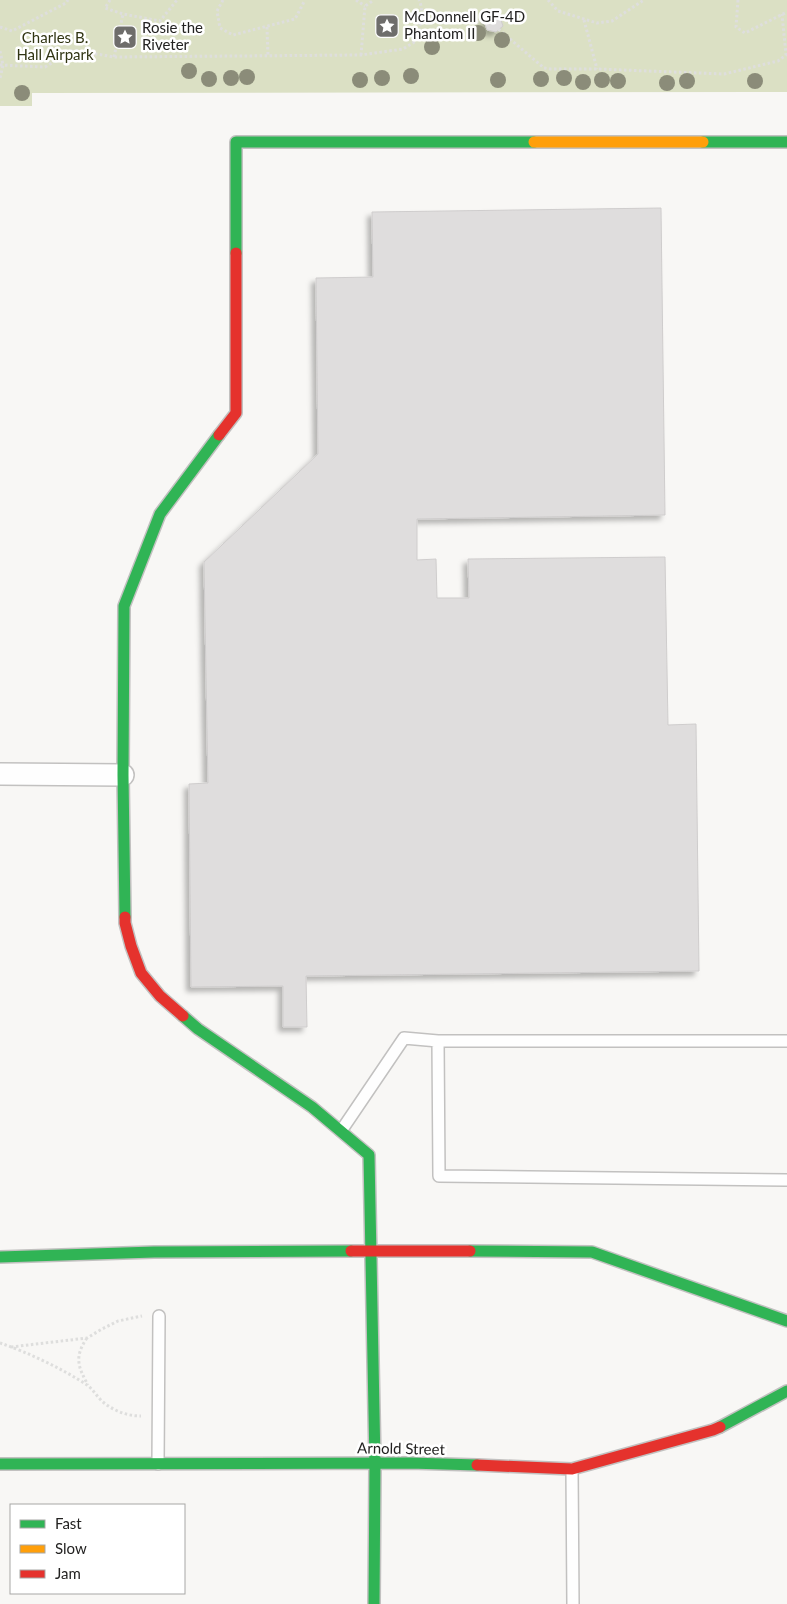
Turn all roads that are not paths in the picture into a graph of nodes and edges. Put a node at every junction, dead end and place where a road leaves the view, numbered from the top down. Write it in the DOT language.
graph roads {
  1 [pos="787,142"];
  2 [pos="0,774"];
  3 [pos="123,775"];
  4 [pos="438,1041"];
  5 [pos="787,1041"];
  6 [pos="340,1131"];
  7 [pos="787,1180"];
  8 [pos="371,1251"];
  9 [pos="0,1257"];
  10 [pos="159,1316"];
  11 [pos="787,1321"];
  12 [pos="787,1391"];
  13 [pos="375,1463"];
  14 [pos="0,1464"];
  15 [pos="158,1464"];
  16 [pos="572,1469"];
  17 [pos="374,1604"];
  18 [pos="573,1604"];
  1 -- 3 [label="street"];
  2 -- 3 [label="street"];
  3 -- 6 [label="street"];
  4 -- 5 [label="lane"];
  4 -- 6 [label="lane"];
  4 -- 7 [label="lane"];
  6 -- 8 [label="street"];
  8 -- 9 [label="street"];
  8 -- 11 [label="street"];
  8 -- 13 [label="street"];
  10 -- 15 [label="lane"];
  12 -- 16 [label="street, Arnold Street"];
  13 -- 15 [label="street, Arnold Street"];
  13 -- 16 [label="street, Arnold Street"];
  13 -- 17 [label="street"];
  14 -- 15 [label="street, Arnold Street"];
  16 -- 18 [label="lane"];
}
